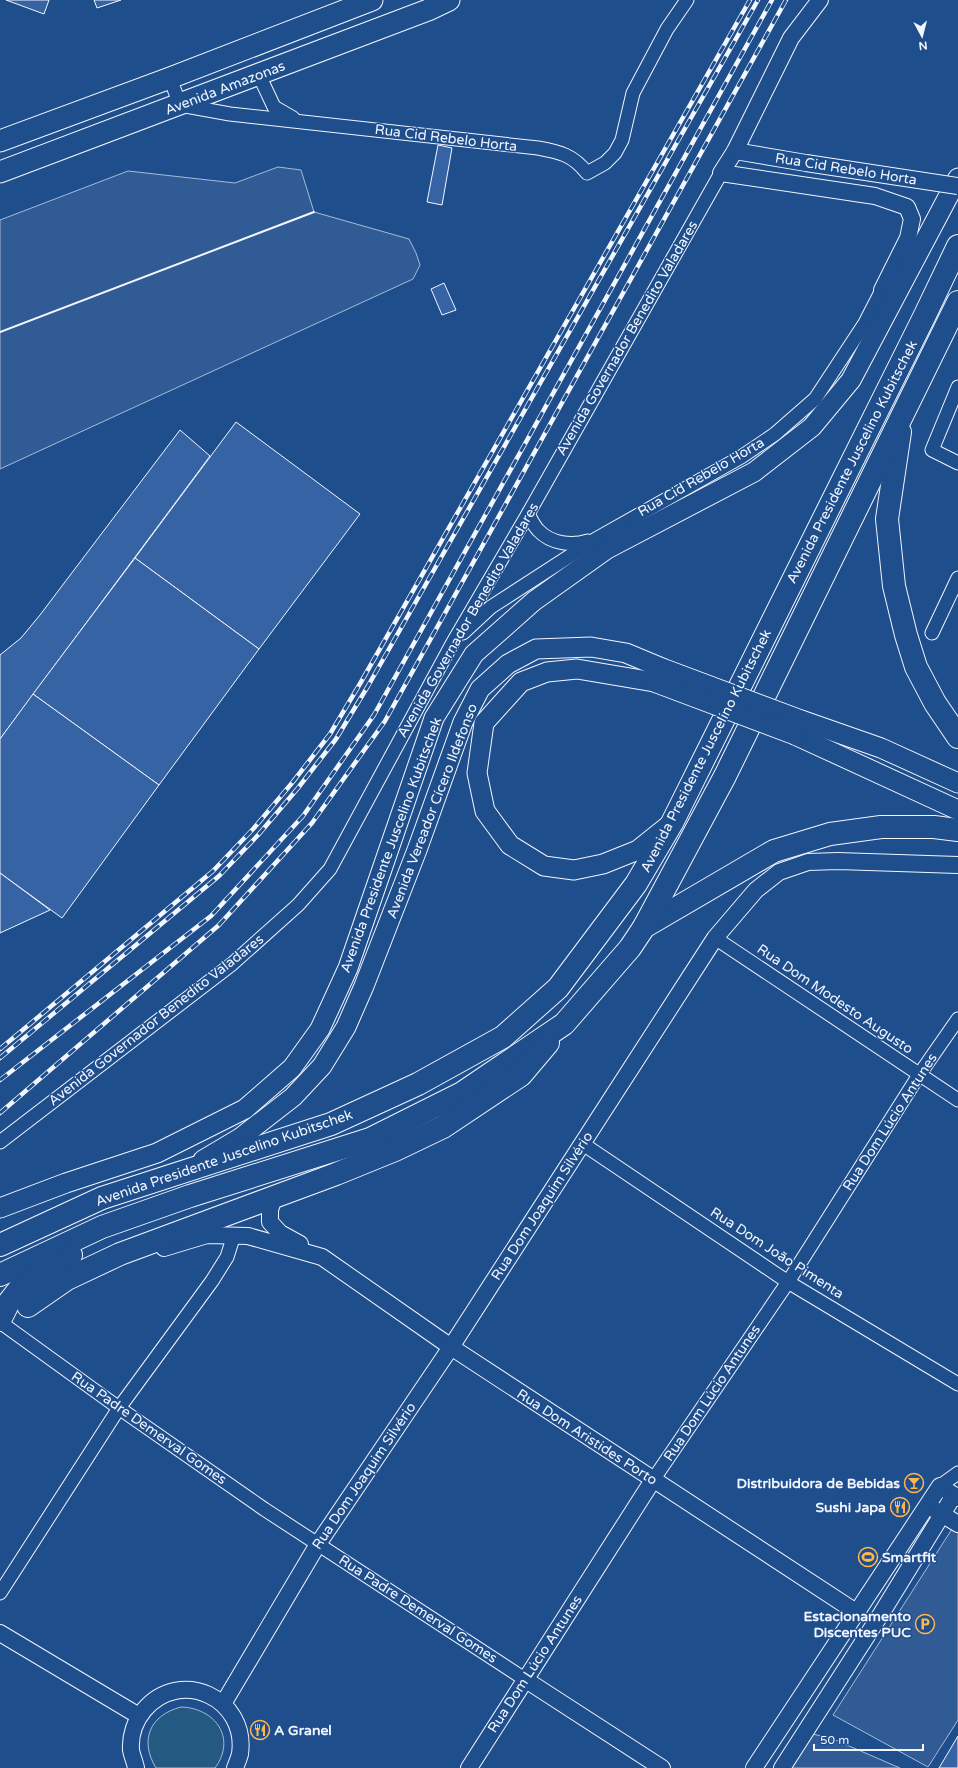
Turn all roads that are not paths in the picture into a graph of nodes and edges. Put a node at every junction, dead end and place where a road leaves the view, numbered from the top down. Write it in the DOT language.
graph roads {
  1 [pos="372,0"];
  2 [pos="448,0"];
  3 [pos="687,0"];
  4 [pos="820,0"];
  5 [pos="259,75"];
  6 [pos="170,78"];
  7 [pos="180,104"];
  8 [pos="298,120"];
  9 [pos="0,141"];
  10 [pos="735,151"];
  11 [pos="0,172"];
  12 [pos="721,173"];
  13 [pos="958,178"];
  14 [pos="958,186"];
  15 [pos="958,246"];
  16 [pos="882,290"];
  17 [pos="958,302"];
  18 [pos="884,318"];
  19 [pos="958,386"];
  20 [pos="903,411"];
  21 [pos="958,463"];
  22 [pos="528,514"];
  23 [pos="673,515"];
  24 [pos="633,517"];
  25 [pos="596,539"];
  26 [pos="958,578"];
  27 [pos="932,633"];
  28 [pos="452,644"];
  29 [pos="658,675"];
  30 [pos="798,728"];
  31 [pos="958,737"];
  32 [pos="958,783"];
  33 [pos="958,810"];
  34 [pos="672,823"];
  35 [pos="958,830"];
  36 [pos="958,865"];
  37 [pos="644,927"];
  38 [pos="715,938"];
  39 [pos="958,1019"];
  40 [pos="564,1024"];
  41 [pos="919,1075"];
  42 [pos="958,1100"];
  43 [pos="0,1142"];
  44 [pos="583,1144"];
  45 [pos="181,1173"];
  46 [pos="336,1174"];
  47 [pos="190,1196"];
  48 [pos="274,1197"];
  49 [pos="0,1208"];
  50 [pos="102,1227"];
  51 [pos="234,1235"];
  52 [pos="0,1244"];
  53 [pos="322,1257"];
  54 [pos="0,1275"];
  55 [pos="788,1282"];
  56 [pos="28,1306"];
  57 [pos="0,1321"];
  58 [pos="451,1347"];
  59 [pos="958,1384"];
  60 [pos="119,1408"];
  61 [pos="958,1473"];
  62 [pos="958,1477"];
  63 [pos="653,1480"];
  64 [pos="940,1486"];
  65 [pos="956,1497"];
  66 [pos="927,1504"];
  67 [pos="943,1515"];
  68 [pos="958,1524"];
  69 [pos="318,1544"];
  70 [pos="0,1592"];
  71 [pos="856,1612"];
  72 [pos="0,1633"];
  73 [pos="526,1680"];
  74 [pos="223,1704"];
  75 [pos="139,1716"];
  76 [pos="136,1768"];
  77 [pos="235,1768"];
  78 [pos="469,1768"];
  79 [pos="662,1768"];
  80 [pos="754,1768"];
  81 [pos="782,1768"];
  1 -- 6 [label="main road, Avenida Amazonas"];
  2 -- 5 [label="main road, Avenida Amazonas"];
  3 -- 8 [label="street, Rua Cid Rebelo Horta"];
  4 -- 10 [label="street, Avenida Governador Benedito Valadares"];
  5 -- 7 [label="main road, Avenida Amazonas"];
  5 -- 8 [label="street, Rua Cid Rebelo Horta"];
  6 -- 7 [label="street"];
  6 -- 9 [label="main road, Avenida Amazonas"];
  7 -- 8 [label="street, Rua Cid Rebelo Horta"];
  7 -- 11 [label="main road, Avenida Amazonas"];
  10 -- 12 [label="street, Avenida Governador Benedito Valadares"];
  10 -- 14 [label="street, Rua Cid Rebelo Horta, bridge"];
  12 -- 16 [label="street, Rua Cid Rebelo Horta"];
  12 -- 22 [label="street, Avenida Governador Benedito Valadares"];
  13 -- 18 [label="main road, Avenida Presidente Juscelino Kubitschek"];
  15 -- 34 [label="highway, Avenida Presidente Juscelino Kubitschek"];
  16 -- 18 [label="street"];
  16 -- 24 [label="street, Rua Cid Rebelo Horta"];
  17 -- 20 [label="highway, Avenida Presidente Juscelino Kubitschek"];
  18 -- 23 [label="main road, Avenida Presidente Juscelino Kubitschek"];
  19 -- 21 [label="street"];
  20 -- 31 [label="highway"];
  20 -- 37 [label="highway, Avenida Presidente Juscelino Kubitschek"];
  22 -- 25 [label="street, Rua Cid Rebelo Horta"];
  22 -- 28 [label="street, Avenida Governador Benedito Valadares"];
  23 -- 24 [label="street"];
  23 -- 49 [label="main road, Avenida Presidente Juscelino Kubitschek"];
  24 -- 25 [label="street, Rua Cid Rebelo Horta"];
  25 -- 28 [label="street, Rua Cid Rebelo Horta"];
  26 -- 27 [label="street"];
  28 -- 43 [label="street, Avenida Governador Benedito Valadares"];
  29 -- 30 [label="main road, Avenida Vereador Cícero Ildefonso, bridge"];
  29 -- 34 [label="main road, Avenida Vereador Cícero Ildefonso"];
  29 -- 45 [label="main road, Avenida Vereador Cícero Ildefonso"];
  30 -- 32 [label="main road, Avenida Vereador Cícero Ildefonso"];
  30 -- 33 [label="main road, Avenida Vereador Cícero Ildefonso"];
  34 -- 45 [label="highway, Avenida Presidente Juscelino Kubitschek"];
  35 -- 37 [label="highway"];
  36 -- 38 [label="street, Rua Dom Joaquim Silvério"];
  37 -- 40 [label="highway, Avenida Presidente Juscelino Kubitschek"];
  38 -- 41 [label="street, Rua Dom Modesto Augusto"];
  38 -- 44 [label="street, Rua Dom Joaquim Silvério"];
  39 -- 41 [label="street, Rua Dom Lúcio Antunes"];
  40 -- 46 [label="highway"];
  40 -- 47 [label="highway, Avenida Presidente Juscelino Kubitschek"];
  41 -- 42 [label="street, Rua Dom Modesto Augusto"];
  41 -- 55 [label="street, Rua Dom Lúcio Antunes"];
  44 -- 55 [label="street, Rua Dom João Pimenta"];
  44 -- 58 [label="street, Rua Dom Joaquim Silvério"];
  45 -- 52 [label="highway, Avenida Presidente Juscelino Kubitschek"];
  46 -- 47 [label="highway"];
  46 -- 48 [label="highway"];
  47 -- 50 [label="highway, Avenida Presidente Juscelino Kubitschek"];
  48 -- 53 [label="street, Rua Dom Aristides Porto"];
  48 -- 56 [label="highway"];
  50 -- 54 [label="highway, Avenida Presidente Juscelino Kubitschek"];
  50 -- 57 [label="highway"];
  51 -- 53 [label="street, Rua Dom Aristides Porto"];
  51 -- 56 [label="street"];
  51 -- 60 [label="street"];
  53 -- 58 [label="street, Rua Dom Aristides Porto"];
  55 -- 59 [label="street, Rua Dom João Pimenta"];
  55 -- 63 [label="street, Rua Dom Lúcio Antunes"];
  56 -- 57 [label="street"];
  57 -- 60 [label="street, Rua Padre Demerval Gomes"];
  58 -- 63 [label="street, Rua Dom Aristides Porto"];
  58 -- 69 [label="street, Rua Dom Joaquim Silvério"];
  60 -- 69 [label="street, Rua Padre Demerval Gomes"];
  60 -- 70 [label="street"];
  61 -- 64 [label="street"];
  62 -- 65 [label="street"];
  63 -- 71 [label="street, Rua Dom Aristides Porto"];
  63 -- 73 [label="street, Rua Dom Lúcio Antunes"];
  64 -- 65 [label="street"];
  64 -- 66 [label="street"];
  65 -- 67 [label="street"];
  66 -- 67 [label="street"];
  66 -- 71 [label="street"];
  67 -- 68 [label="street"];
  67 -- 81 [label="street"];
  69 -- 73 [label="street, Rua Padre Demerval Gomes"];
  69 -- 74 [label="street, Rua Dom Joaquim Silvério"];
  71 -- 80 [label="street"];
  72 -- 75 [label="street"];
  73 -- 78 [label="street, Rua Dom Lúcio Antunes"];
  73 -- 79 [label="street, Rua Padre Demerval Gomes"];
  74 -- 75 [label="street"];
  74 -- 77 [label="street"];
  75 -- 76 [label="street"];
}
